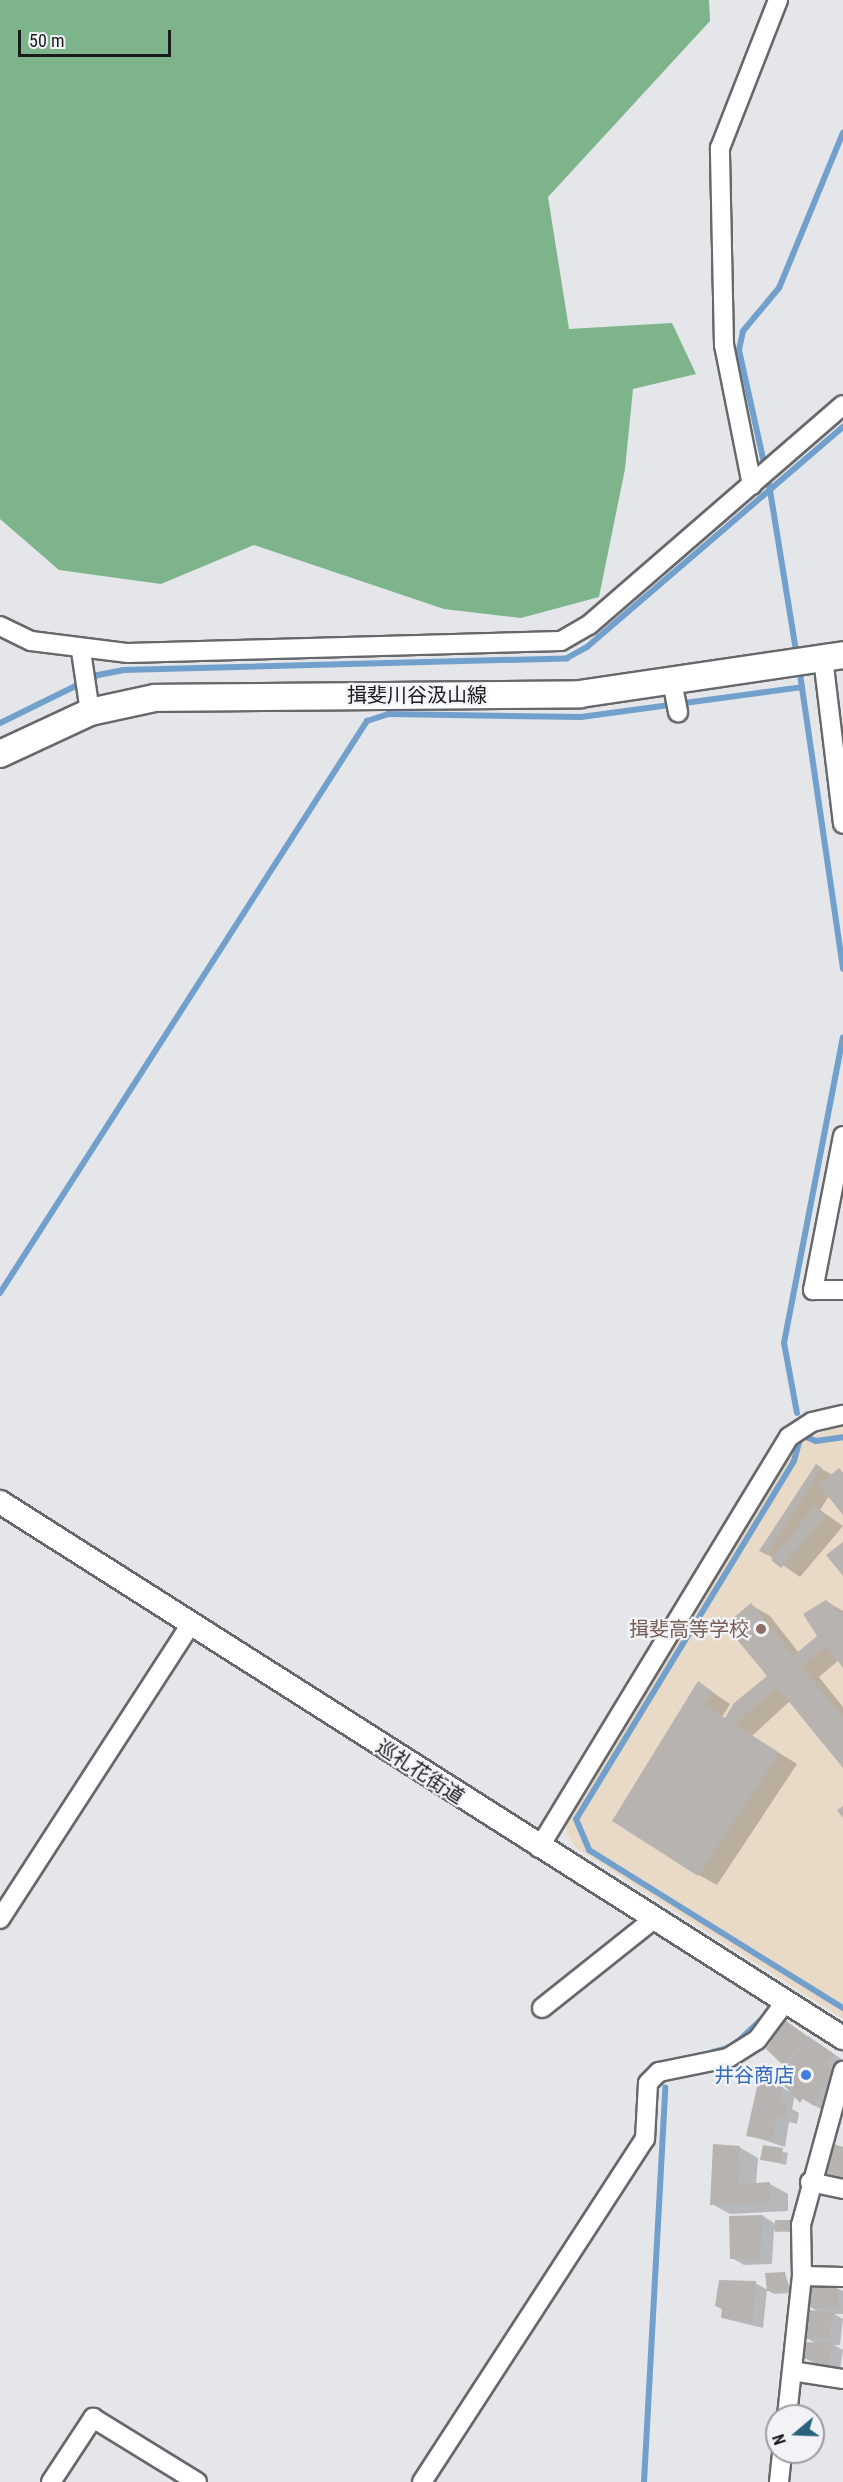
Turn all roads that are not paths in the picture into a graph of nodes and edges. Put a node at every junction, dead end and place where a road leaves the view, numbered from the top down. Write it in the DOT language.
graph roads {
  1 [pos="778,0"];
  2 [pos="843,405"];
  3 [pos="752,485"];
  4 [pos="0,626"];
  5 [pos="81,651"];
  6 [pos="833,657"];
  7 [pos="672,681"];
  8 [pos="90,712"];
  9 [pos="678,712"];
  10 [pos="834,715"];
  11 [pos="0,754"];
  12 [pos="843,824"];
  13 [pos="843,1136"];
  14 [pos="843,1290"];
  15 [pos="843,1415"];
  16 [pos="0,1502"];
  17 [pos="190,1624"];
  18 [pos="539,1848"];
  19 [pos="0,1919"];
  20 [pos="654,1919"];
  21 [pos="786,2001"];
  22 [pos="542,2008"];
  23 [pos="843,2038"];
  24 [pos="843,2071"];
  25 [pos="810,2182"];
  26 [pos="843,2189"];
  27 [pos="802,2276"];
  28 [pos="843,2277"];
  29 [pos="792,2371"];
  30 [pos="843,2379"];
  31 [pos="788,2404"];
  32 [pos="781,2464"];
  33 [pos="51,2482"];
  34 [pos="197,2482"];
  35 [pos="422,2482"];
  36 [pos="779,2482"];
  1 -- 3 [label="street"];
  2 -- 3 [label="street"];
  3 -- 5 [label="street"];
  4 -- 5 [label="street"];
  5 -- 8 [label="street"];
  6 -- 7 [label="main road, 揖斐川谷汲山線"];
  6 -- 10 [label="street"];
  7 -- 8 [label="main road, 揖斐川谷汲山線"];
  7 -- 9 [label="street"];
  8 -- 11 [label="main road, 揖斐川谷汲山線"];
  10 -- 12 [label="street"];
  13 -- 14 [label="street"];
  15 -- 18 [label="street"];
  16 -- 17 [label="street, 巡礼花街道"];
  17 -- 18 [label="street, 巡礼花街道"];
  17 -- 19 [label="street"];
  18 -- 20 [label="street, 巡礼花街道"];
  20 -- 21 [label="street, 巡礼花街道"];
  20 -- 22 [label="street"];
  21 -- 23 [label="street, 巡礼花街道"];
  21 -- 35 [label="street"];
  24 -- 25 [label="street"];
  25 -- 26 [label="street"];
  25 -- 27 [label="street"];
  27 -- 28 [label="street"];
  27 -- 29 [label="street"];
  29 -- 30 [label="street"];
  29 -- 31 [label="street"];
  32 -- 36 [label="street"];
  33 -- 34 [label="street"];
}
